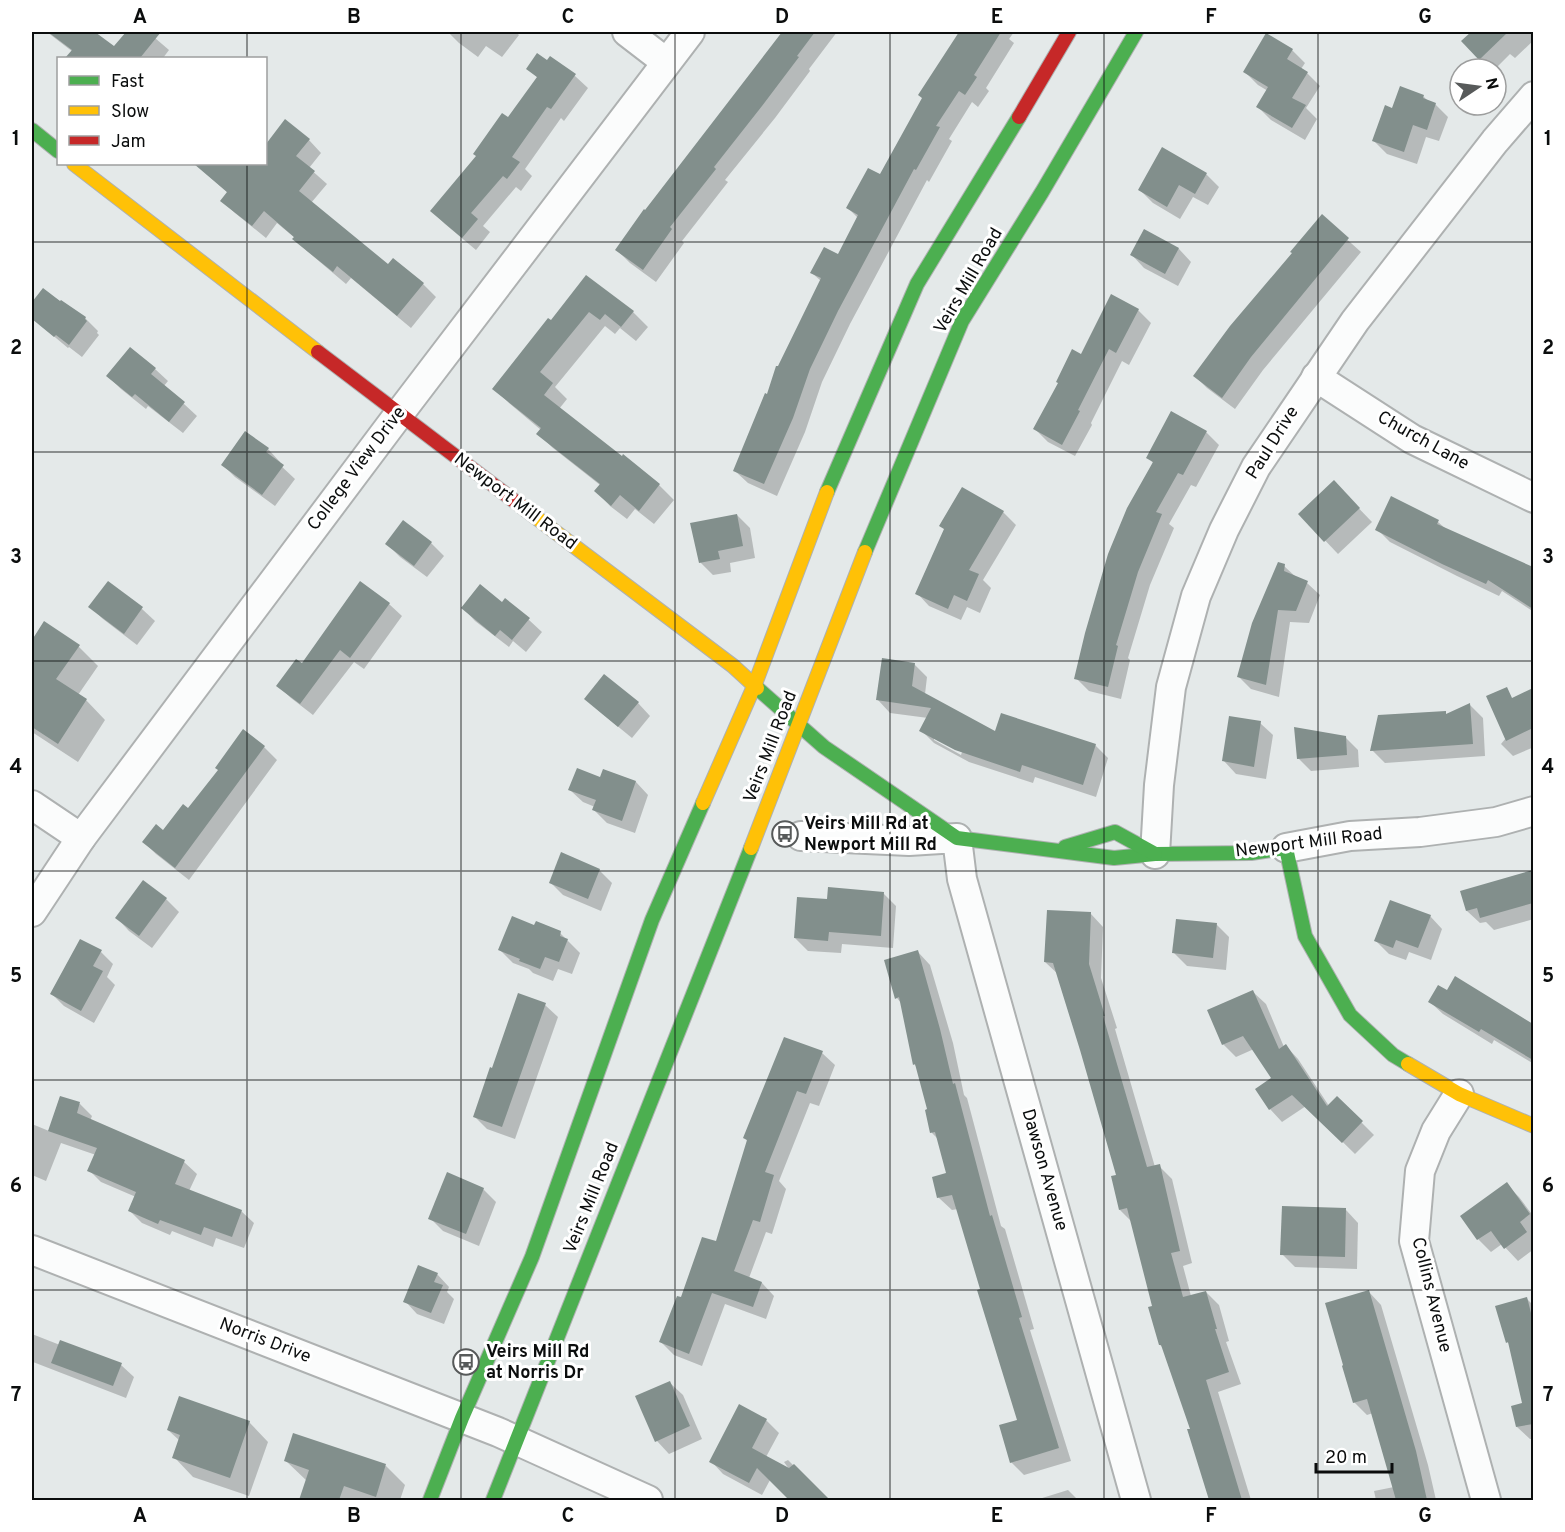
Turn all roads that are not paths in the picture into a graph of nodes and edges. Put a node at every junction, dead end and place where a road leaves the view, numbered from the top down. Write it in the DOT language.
graph roads {
  1 [pos="627,32"];
  2 [pos="690,32"];
  3 [pos="1069,32"];
  4 [pos="1136,32"];
  5 [pos="666,62"];
  6 [pos="1533,96"];
  7 [pos="32,130"];
  8 [pos="57,150"];
  9 [pos="75,165"];
  10 [pos="1316,377"];
  11 [pos="399,414"];
  12 [pos="1533,498"];
  13 [pos="754,684"];
  14 [pos="798,725"];
  15 [pos="32,805"];
  16 [pos="1533,811"];
  17 [pos="801,836"];
  18 [pos="81,838"];
  19 [pos="957,838"];
  20 [pos="1286,848"];
  21 [pos="1055,850"];
  22 [pos="1155,854"];
  23 [pos="32,912"];
  24 [pos="1459,1094"];
  25 [pos="1533,1126"];
  26 [pos="32,1250"];
  27 [pos="462,1418"];
  28 [pos="507,1436"];
  29 [pos="430,1500"];
  30 [pos="493,1500"];
  31 [pos="648,1500"];
  32 [pos="1136,1500"];
  33 [pos="1486,1500"];
  1 -- 5 [label="street"];
  2 -- 5 [label="street, College View Drive"];
  3 -- 13 [label="main road, Veirs Mill Road"];
  4 -- 14 [label="main road, Veirs Mill Road"];
  5 -- 11 [label="street, College View Drive"];
  6 -- 10 [label="street, Paul Drive"];
  7 -- 8 [label="main road"];
  9 -- 11 [label="main road, Newport Mill Road"];
  10 -- 12 [label="street, Church Lane"];
  10 -- 22 [label="street, Paul Drive"];
  11 -- 13 [label="main road, Newport Mill Road"];
  11 -- 18 [label="street, College View Drive"];
  13 -- 14 [label="main road, Newport Mill Road"];
  13 -- 27 [label="main road, Veirs Mill Road"];
  14 -- 19 [label="main road, Newport Mill Road"];
  14 -- 28 [label="main road, Veirs Mill Road"];
  15 -- 18 [label="street"];
  16 -- 20 [label="street, Newport Mill Road"];
  17 -- 19 [label="street, Newport Mill Road"];
  18 -- 23 [label="street, College View Drive"];
  19 -- 21 [label="main road, Newport Mill Road"];
  19 -- 32 [label="street, Dawson Avenue"];
  20 -- 22 [label="main road, Newport Mill Road"];
  20 -- 24 [label="main road"];
  21 -- 22 [label="main road, Newport Mill Road"];
  21 -- 22 [label="main road, Newport Mill Road"];
  24 -- 25 [label="main road"];
  24 -- 33 [label="street, Collins Avenue"];
  26 -- 27 [label="street, Norris Drive"];
  27 -- 28 [label="street, Norris Drive"];
  27 -- 29 [label="main road, Veirs Mill Road"];
  28 -- 30 [label="main road, Veirs Mill Road"];
  28 -- 31 [label="street, Norris Drive"];
}
